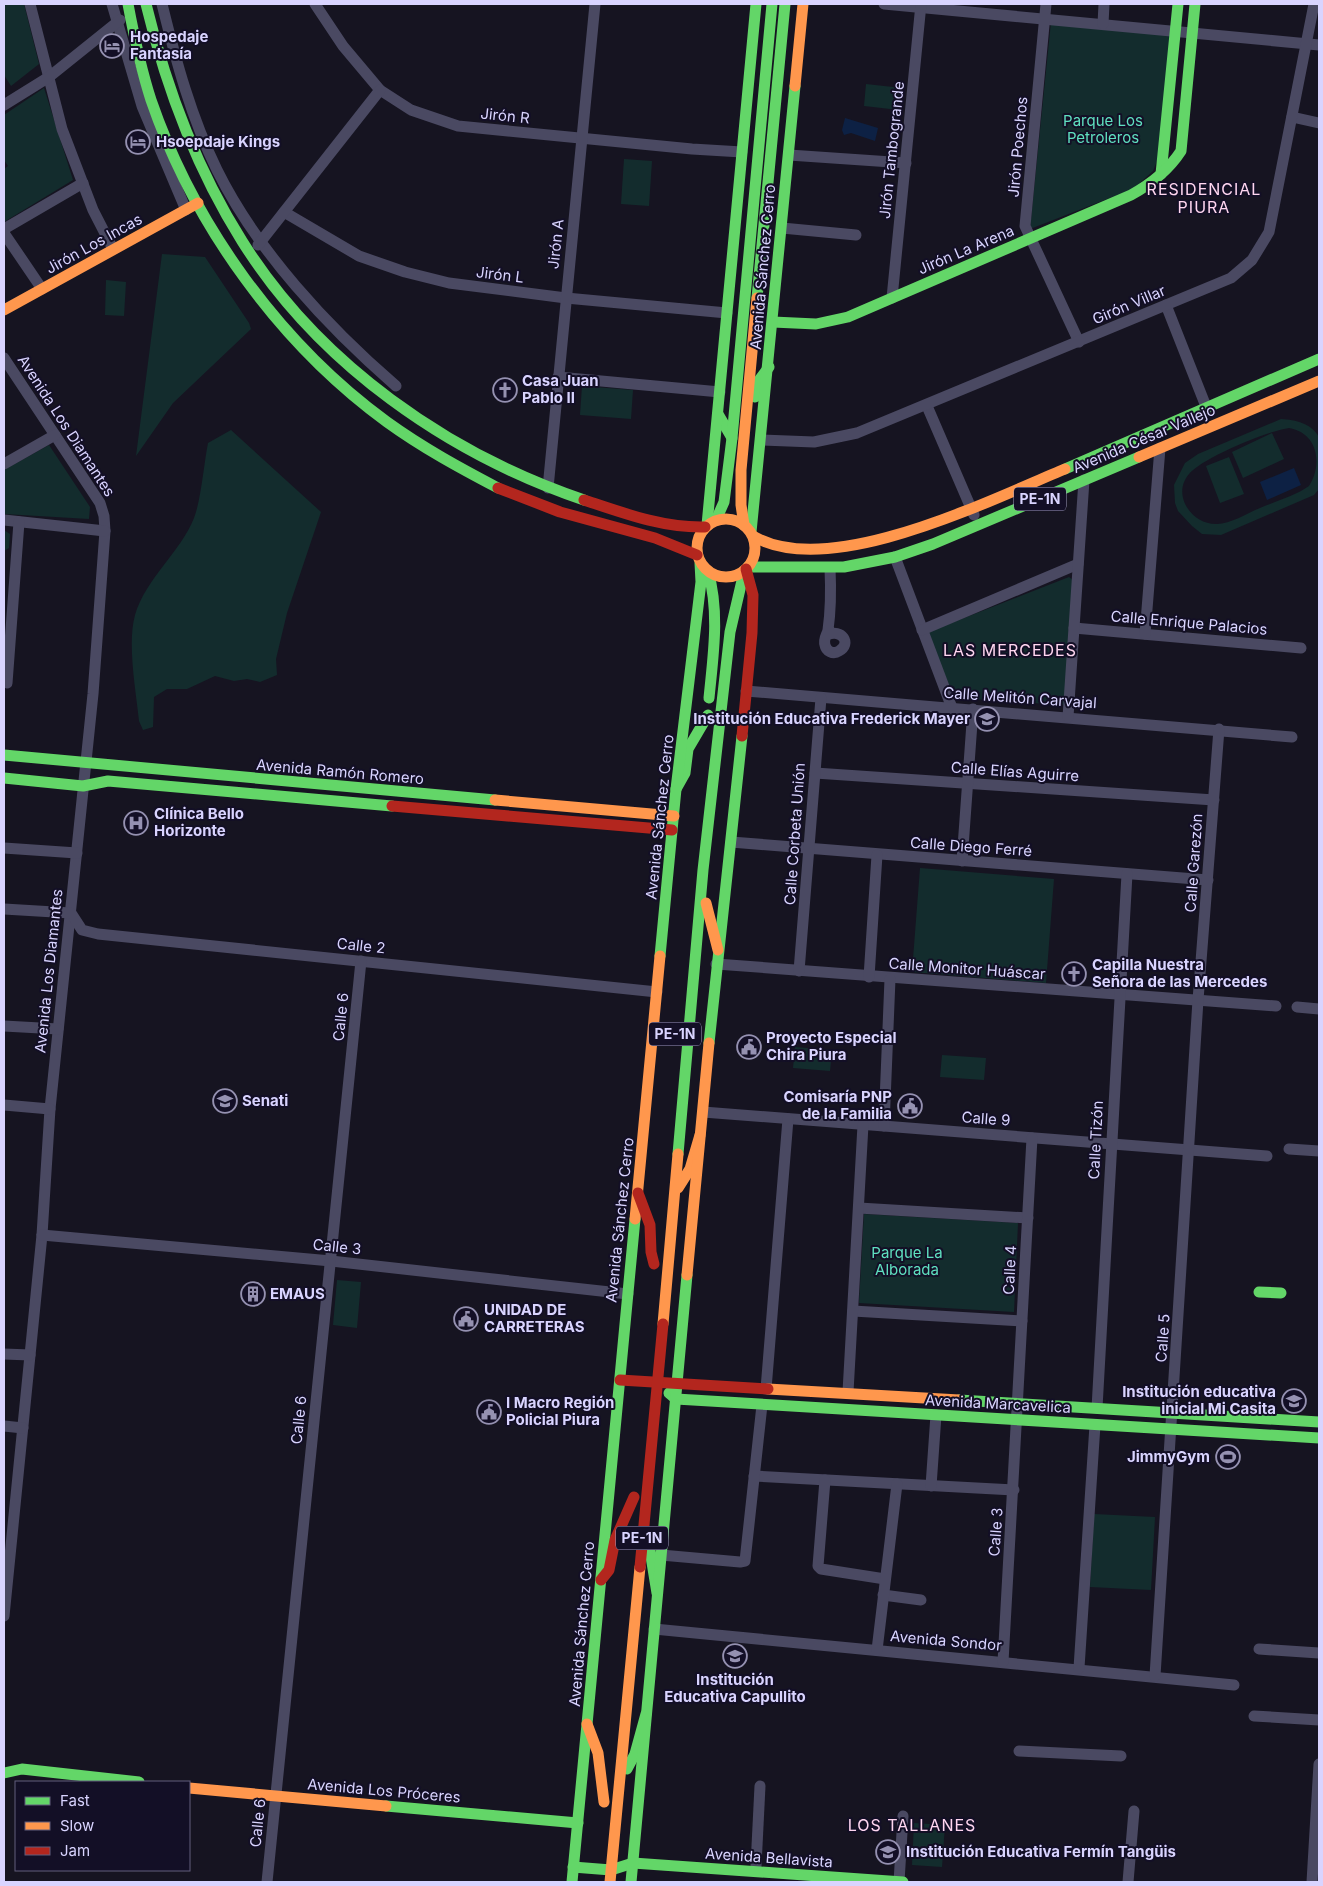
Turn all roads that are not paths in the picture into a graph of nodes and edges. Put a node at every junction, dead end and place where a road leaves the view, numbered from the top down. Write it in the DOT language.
graph roads {
  1 [pos="30,4"];
  2 [pos="112,4"];
  3 [pos="146,4"];
  4 [pos="162,4"];
  5 [pos="315,4"];
  6 [pos="595,4"];
  7 [pos="756,4"];
  8 [pos="772,4"];
  9 [pos="785,4"];
  10 [pos="803,4"];
  11 [pos="884,4"];
  12 [pos="1046,4"];
  13 [pos="1104,4"];
  14 [pos="1178,4"];
  15 [pos="1195,4"];
  16 [pos="1314,4"];
  17 [pos="921,5"];
  18 [pos="965,7"];
  19 [pos="128,8"];
  20 [pos="1045,19"];
  21 [pos="116,23"];
  22 [pos="1103,24"];
  23 [pos="1176,31"];
  24 [pos="1193,32"];
  25 [pos="1306,43"];
  26 [pos="1319,45"];
  27 [pos="49,77"];
  28 [pos="185,90"];
  29 [pos="380,90"];
  30 [pos="171,96"];
  31 [pos="4,105"];
  32 [pos="1292,117"];
  33 [pos="181,123"];
  34 [pos="1319,123"];
  35 [pos="164,132"];
  36 [pos="582,139"];
  37 [pos="742,152"];
  38 [pos="789,155"];
  39 [pos="906,163"];
  40 [pos="1161,174"];
  41 [pos="82,183"];
  42 [pos="198,204"];
  43 [pos="186,210"];
  44 [pos="284,212"];
  45 [pos="782,228"];
  46 [pos="4,229"];
  47 [pos="4,233"];
  48 [pos="856,235"];
  49 [pos="1031,239"];
  50 [pos="262,241"];
  51 [pos="113,249"];
  52 [pos="251,254"];
  53 [pos="237,266"];
  54 [pos="42,289"];
  55 [pos="566,298"];
  56 [pos="892,298"];
  57 [pos="1166,305"];
  58 [pos="4,310"];
  59 [pos="727,313"];
  60 [pos="773,322"];
  61 [pos="1079,342"];
  62 [pos="1319,346"];
  63 [pos="4,358"];
  64 [pos="1319,359"];
  65 [pos="769,367"];
  66 [pos="1281,376"];
  67 [pos="558,377"];
  68 [pos="1319,381"];
  69 [pos="396,386"];
  70 [pos="720,392"];
  71 [pos="387,395"];
  72 [pos="927,406"];
  73 [pos="1207,409"];
  74 [pos="747,410"];
  75 [pos="376,414"];
  76 [pos="718,414"];
  77 [pos="55,435"];
  78 [pos="732,438"];
  79 [pos="761,440"];
  80 [pos="1160,448"];
  81 [pos="4,464"];
  82 [pos="1084,480"];
  83 [pos="548,488"];
  84 [pos="971,508"];
  85 [pos="620,511"];
  86 [pos="4,520"];
  87 [pos="19,522"];
  88 [pos="710,524"];
  89 [pos="979,525"];
  90 [pos="615,528"];
  91 [pos="105,531"];
  92 [pos="749,531"];
  93 [pos="895,557"];
  94 [pos="698,559"];
  95 [pos="1078,564"];
  96 [pos="830,568"];
  97 [pos="746,569"];
  98 [pos="708,572"];
  99 [pos="1074,628"];
  100 [pos="922,630"];
  101 [pos="1145,634"];
  102 [pos="827,635"];
  103 [pos="1301,648"];
  104 [pos="7,683"];
  105 [pos="746,691"];
  106 [pos="821,698"];
  107 [pos="952,708"];
  108 [pos="972,709"];
  109 [pos="708,715"];
  110 [pos="1068,717"];
  111 [pos="1220,729"];
  112 [pos="1292,736"];
  113 [pos="706,740"];
  114 [pos="4,755"];
  115 [pos="703,760"];
  116 [pos="86,764"];
  117 [pos="815,773"];
  118 [pos="4,778"];
  119 [pos="254,779"];
  120 [pos="278,782"];
  121 [pos="967,783"];
  122 [pos="84,786"];
  123 [pos="676,789"];
  124 [pos="252,793"];
  125 [pos="278,796"];
  126 [pos="1214,800"];
  127 [pos="674,816"];
  128 [pos="672,830"];
  129 [pos="732,842"];
  130 [pos="4,848"];
  131 [pos="810,849"];
  132 [pos="77,853"];
  133 [pos="877,854"];
  134 [pos="962,861"];
  135 [pos="703,870"];
  136 [pos="1127,874"];
  137 [pos="1208,880"];
  138 [pos="4,909"];
  139 [pos="71,912"];
  140 [pos="686,928"];
  141 [pos="718,950"];
  142 [pos="362,961"];
  143 [pos="716,964"];
  144 [pos="799,972"];
  145 [pos="868,977"];
  146 [pos="890,979"];
  147 [pos="657,992"];
  148 [pos="1119,995"];
  149 [pos="1198,1000"];
  150 [pos="1276,1006"];
  151 [pos="1297,1008"];
  152 [pos="1319,1009"];
  153 [pos="4,1026"];
  154 [pos="58,1029"];
  155 [pos="4,1105"];
  156 [pos="50,1109"];
  157 [pos="703,1112"];
  158 [pos="788,1119"];
  159 [pos="863,1125"];
  160 [pos="884,1126"];
  161 [pos="700,1135"];
  162 [pos="1032,1138"];
  163 [pos="1111,1144"];
  164 [pos="1289,1149"];
  165 [pos="1189,1150"];
  166 [pos="1319,1151"];
  167 [pos="1267,1156"];
  168 [pos="638,1193"];
  169 [pos="674,1194"];
  170 [pos="858,1208"];
  171 [pos="659,1215"];
  172 [pos="1028,1218"];
  173 [pos="42,1235"];
  174 [pos="331,1261"];
  175 [pos="1259,1292"];
  176 [pos="1281,1293"];
  177 [pos="628,1294"];
  178 [pos="853,1311"];
  179 [pos="1022,1321"];
  180 [pos="4,1354"];
  181 [pos="30,1355"];
  182 [pos="646,1366"];
  183 [pos="620,1380"];
  184 [pos="658,1383"];
  185 [pos="677,1384"];
  186 [pos="644,1386"];
  187 [pos="766,1389"];
  188 [pos="848,1392"];
  189 [pos="876,1394"];
  190 [pos="676,1399"];
  191 [pos="1018,1403"];
  192 [pos="762,1405"];
  193 [pos="1097,1408"];
  194 [pos="875,1412"];
  195 [pos="1173,1412"];
  196 [pos="936,1415"];
  197 [pos="1018,1420"];
  198 [pos="1319,1422"];
  199 [pos="1095,1425"];
  200 [pos="4,1426"];
  201 [pos="23,1428"];
  202 [pos="1171,1429"];
  203 [pos="1319,1438"];
  204 [pos="754,1476"];
  205 [pos="825,1480"];
  206 [pos="897,1484"];
  207 [pos="931,1486"];
  208 [pos="1014,1490"];
  209 [pos="9,1505"];
  210 [pos="644,1515"];
  211 [pos="630,1536"];
  212 [pos="661,1555"];
  213 [pos="885,1579"];
  214 [pos="601,1580"];
  215 [pos="658,1594"];
  216 [pos="883,1595"];
  217 [pos="921,1600"];
  218 [pos="4,1616"];
  219 [pos="654,1629"];
  220 [pos="1259,1649"];
  221 [pos="877,1650"];
  222 [pos="1319,1653"];
  223 [pos="1003,1662"];
  224 [pos="1079,1668"];
  225 [pos="1155,1676"];
  226 [pos="1234,1685"];
  227 [pos="646,1714"];
  228 [pos="1254,1716"];
  229 [pos="1319,1720"];
  230 [pos="587,1724"];
  231 [pos="610,1749"];
  232 [pos="1019,1750"];
  233 [pos="1121,1756"];
  234 [pos="1319,1764"];
  235 [pos="4,1773"];
  236 [pos="129,1781"];
  237 [pos="619,1784"];
  238 [pos="760,1786"];
  239 [pos="190,1788"];
  240 [pos="276,1797"];
  241 [pos="1134,1811"];
  242 [pos="904,1816"];
  243 [pos="578,1823"];
  244 [pos="1317,1844"];
  245 [pos="632,1863"];
  246 [pos="599,1864"];
  247 [pos="756,1866"];
  248 [pos="573,1867"];
  249 [pos="686,1867"];
  250 [pos="611,1870"];
  251 [pos="875,1881"];
  252 [pos="267,1882"];
  253 [pos="572,1882"];
  254 [pos="597,1882"];
  255 [pos="610,1882"];
  256 [pos="631,1882"];
  257 [pos="684,1882"];
  258 [pos="901,1882"];
  259 [pos="1128,1882"];
  260 [pos="1312,1882"];
  1 -- 27 [label="street"];
  2 -- 21 [label="street"];
  3 -- 30 [label="main road"];
  4 -- 28 [label="street"];
  5 -- 29 [label="street, Jirón R"];
  6 -- 36 [label="street, Jirón A"];
  7 -- 37 [label="main road, Avenida Sánchez Cerro"];
  8 -- 78 [label="main road, Avenida Sánchez Cerro"];
  9 -- 74 [label="main road, Avenida Sánchez Cerro"];
  10 -- 38 [label="main road, Avenida Sánchez Cerro"];
  11 -- 17 [label="street"];
  12 -- 20 [label="street, Jirón Poechos"];
  13 -- 22 [label="street"];
  14 -- 23 [label="main road"];
  15 -- 24 [label="main road, Jirón La Arena"];
  16 -- 25 [label="street, Girón Villar"];
  17 -- 18 [label="street"];
  17 -- 39 [label="street, Jirón Tambogrande"];
  18 -- 20 [label="street"];
  19 -- 21 [label="street"];
  19 -- 35 [label="main road"];
  20 -- 22 [label="street"];
  20 -- 49 [label="street, Jirón Poechos"];
  21 -- 27 [label="street"];
  21 -- 43 [label="street"];
  22 -- 23 [label="street"];
  23 -- 24 [label="street"];
  23 -- 40 [label="main road"];
  24 -- 25 [label="street"];
  24 -- 40 [label="main road, Jirón La Arena"];
  25 -- 26 [label="street"];
  25 -- 32 [label="street, Girón Villar"];
  27 -- 31 [label="street"];
  27 -- 41 [label="street"];
  28 -- 30 [label="main road"];
  28 -- 50 [label="street"];
  29 -- 36 [label="street, Jirón R"];
  29 -- 44 [label="street"];
  30 -- 33 [label="main road"];
  32 -- 34 [label="street"];
  32 -- 57 [label="street, Girón Villar"];
  33 -- 35 [label="main road"];
  33 -- 52 [label="main road"];
  35 -- 42 [label="main road"];
  36 -- 37 [label="street, Jirón R"];
  36 -- 55 [label="street, Jirón A"];
  37 -- 59 [label="main road, Avenida Sánchez Cerro"];
  38 -- 39 [label="street"];
  38 -- 45 [label="main road, Avenida Sánchez Cerro"];
  39 -- 56 [label="street, Jirón Tambogrande"];
  40 -- 49 [label="main road, Jirón La Arena"];
  41 -- 46 [label="street"];
  41 -- 51 [label="street"];
  42 -- 43 [label="main road, Jirón Los Incas"];
  42 -- 53 [label="main road"];
  43 -- 51 [label="main road, Jirón Los Incas"];
  44 -- 50 [label="street"];
  44 -- 55 [label="street, Jirón L"];
  45 -- 48 [label="street"];
  45 -- 60 [label="main road, Avenida Sánchez Cerro"];
  47 -- 54 [label="street"];
  49 -- 56 [label="main road, Jirón La Arena"];
  49 -- 61 [label="street, Jirón Poechos"];
  50 -- 52 [label="street"];
  50 -- 69 [label="street"];
  51 -- 54 [label="main road, Jirón Los Incas"];
  52 -- 53 [label="main road"];
  52 -- 71 [label="main road"];
  53 -- 75 [label="main road"];
  54 -- 58 [label="main road, Jirón Los Incas"];
  55 -- 59 [label="street, Jirón L"];
  55 -- 67 [label="street, Jirón A"];
  56 -- 60 [label="main road, Jirón La Arena"];
  57 -- 61 [label="street, Girón Villar"];
  57 -- 73 [label="street"];
  59 -- 70 [label="main road, Avenida Sánchez Cerro"];
  60 -- 65 [label="main road, Avenida Sánchez Cerro"];
  61 -- 72 [label="street, Girón Villar"];
  62 -- 66 [label="main road"];
  63 -- 77 [label="street, Avenida Los Diamantes"];
  64 -- 66 [label="main road, Avenida César Vallejo / PE-1N"];
  65 -- 74 [label="main road"];
  65 -- 79 [label="main road, Avenida Sánchez Cerro"];
  66 -- 73 [label="main road, Avenida César Vallejo / PE-1N"];
  67 -- 70 [label="street"];
  67 -- 83 [label="street, Jirón A"];
  68 -- 80 [label="main road, Avenida César Vallejo / PE-1N"];
  70 -- 76 [label="main road, Avenida Sánchez Cerro"];
  71 -- 75 [label="main road"];
  71 -- 83 [label="main road"];
  72 -- 79 [label="street, Girón Villar"];
  72 -- 84 [label="street"];
  73 -- 84 [label="main road, Avenida César Vallejo / PE-1N"];
  74 -- 92 [label="main road, Avenida Sánchez Cerro"];
  75 -- 90 [label="main road"];
  76 -- 78 [label="main road"];
  76 -- 88 [label="main road, Avenida Sánchez Cerro"];
  77 -- 81 [label="street"];
  77 -- 91 [label="street, Avenida Los Diamantes"];
  78 -- 88 [label="main road, Avenida Sánchez Cerro"];
  79 -- 92 [label="main road, Avenida Sánchez Cerro"];
  80 -- 82 [label="main road, Avenida César Vallejo / PE-1N"];
  80 -- 101 [label="street"];
  82 -- 89 [label="main road, Avenida César Vallejo / PE-1N"];
  82 -- 95 [label="street"];
  83 -- 85 [label="main road"];
  84 -- 89 [label="street"];
  84 -- 92 [label="main road, Avenida César Vallejo / PE-1N"];
  85 -- 88 [label="main road"];
  85 -- 90 [label="main road"];
  86 -- 87 [label="street"];
  87 -- 91 [label="street"];
  87 -- 104 [label="street"];
  88 -- 92 [label="main road, PE-1N"];
  88 -- 94 [label="main road"];
  89 -- 93 [label="main road, Avenida César Vallejo / PE-1N"];
  90 -- 94 [label="main road"];
  91 -- 116 [label="street, Avenida Los Diamantes"];
  92 -- 97 [label="main road, PE-1N"];
  93 -- 96 [label="main road, Avenida César Vallejo / PE-1N"];
  93 -- 100 [label="street"];
  94 -- 98 [label="main road"];
  94 -- 123 [label="main road, Avenida Sánchez Cerro"];
  95 -- 99 [label="street"];
  95 -- 100 [label="street"];
  96 -- 97 [label="main road, Avenida César Vallejo / PE-1N"];
  96 -- 102 [label="street"];
  97 -- 98 [label="main road, PE-1N"];
  97 -- 105 [label="main road"];
  97 -- 135 [label="main road, PE-1N"];
  98 -- 109 [label="main road"];
  99 -- 101 [label="street, Calle Enrique Palacios"];
  99 -- 110 [label="street"];
  100 -- 107 [label="street"];
  101 -- 103 [label="street, Calle Enrique Palacios"];
  105 -- 106 [label="street, Calle Melitón Carvajal"];
  105 -- 129 [label="main road"];
  106 -- 107 [label="street, Calle Melitón Carvajal"];
  106 -- 117 [label="street, Calle Corbeta Unión"];
  107 -- 108 [label="street, Calle Melitón Carvajal"];
  108 -- 110 [label="street, Calle Melitón Carvajal"];
  108 -- 121 [label="street"];
  109 -- 113 [label="main road"];
  109 -- 123 [label="main road"];
  110 -- 111 [label="street, Calle Melitón Carvajal"];
  111 -- 112 [label="street, Calle Melitón Carvajal"];
  111 -- 126 [label="street, Calle Garezón"];
  114 -- 116 [label="main road, Avenida Ramón Romero"];
  115 -- 140 [label="main road"];
  116 -- 119 [label="main road, Avenida Ramón Romero"];
  116 -- 122 [label="street, Avenida Los Diamantes"];
  117 -- 121 [label="street, Calle Elías Aguirre"];
  117 -- 131 [label="street, Calle Corbeta Unión"];
  118 -- 122 [label="main road, Avenida Ramón Romero"];
  119 -- 120 [label="main road, Avenida Ramón Romero"];
  119 -- 124 [label="main road"];
  120 -- 125 [label="main road"];
  120 -- 127 [label="main road, Avenida Ramón Romero"];
  121 -- 126 [label="street, Calle Elías Aguirre"];
  121 -- 134 [label="street"];
  122 -- 124 [label="main road, Avenida Ramón Romero"];
  122 -- 132 [label="street, Avenida Los Diamantes"];
  123 -- 127 [label="main road, Avenida Sánchez Cerro"];
  124 -- 125 [label="main road, Avenida Ramón Romero"];
  125 -- 128 [label="main road, Avenida Ramón Romero"];
  126 -- 137 [label="street, Calle Garezón"];
  127 -- 128 [label="main road, Avenida Sánchez Cerro"];
  128 -- 147 [label="main road, Avenida Sánchez Cerro"];
  129 -- 131 [label="street, Calle Diego Ferré"];
  129 -- 141 [label="main road"];
  130 -- 132 [label="street"];
  131 -- 133 [label="street, Calle Diego Ferré"];
  131 -- 144 [label="street, Calle Corbeta Unión"];
  132 -- 139 [label="street, Avenida Los Diamantes"];
  133 -- 134 [label="street, Calle Diego Ferré"];
  133 -- 145 [label="street"];
  134 -- 136 [label="street, Calle Diego Ferré"];
  135 -- 141 [label="main road"];
  135 -- 169 [label="main road, PE-1N"];
  136 -- 137 [label="street, Calle Diego Ferré"];
  136 -- 148 [label="street, Calle Tizón"];
  137 -- 149 [label="street, Calle Garezón"];
  138 -- 139 [label="street"];
  139 -- 142 [label="street, Calle 2"];
  139 -- 154 [label="street, Avenida Los Diamantes"];
  141 -- 143 [label="main road"];
  142 -- 147 [label="street, Calle 2"];
  142 -- 174 [label="street, Calle 6"];
  143 -- 144 [label="street, Calle Monitor Huáscar"];
  143 -- 157 [label="main road"];
  144 -- 145 [label="street, Calle Monitor Huáscar"];
  145 -- 146 [label="street, Calle Monitor Huáscar"];
  146 -- 148 [label="street, Calle Monitor Huáscar"];
  146 -- 160 [label="street"];
  147 -- 168 [label="main road, Avenida Sánchez Cerro"];
  148 -- 149 [label="street, Calle Monitor Huáscar"];
  148 -- 163 [label="street, Calle Tizón"];
  149 -- 150 [label="street, Calle Monitor Huáscar"];
  149 -- 165 [label="street, Calle 5"];
  151 -- 152 [label="street"];
  153 -- 154 [label="street"];
  154 -- 156 [label="street, Avenida Los Diamantes"];
  155 -- 156 [label="street"];
  156 -- 173 [label="street, Avenida Los Diamantes"];
  157 -- 158 [label="street, Calle 9"];
  157 -- 161 [label="main road"];
  158 -- 159 [label="street, Calle 9"];
  158 -- 187 [label="street"];
  159 -- 160 [label="street, Calle 9"];
  159 -- 170 [label="street"];
  160 -- 162 [label="street, Calle 9"];
  161 -- 169 [label="main road"];
  161 -- 185 [label="main road"];
  162 -- 163 [label="street, Calle 9"];
  162 -- 172 [label="street, Calle 4"];
  163 -- 165 [label="street, Calle 9"];
  163 -- 193 [label="street, Calle Tizón"];
  164 -- 166 [label="street"];
  165 -- 167 [label="street, Calle 9"];
  165 -- 195 [label="street, Calle 5"];
  168 -- 171 [label="main road"];
  168 -- 177 [label="main road, Avenida Sánchez Cerro"];
  169 -- 184 [label="main road, PE-1N"];
  170 -- 172 [label="street"];
  170 -- 178 [label="street"];
  172 -- 179 [label="street, Calle 4"];
  173 -- 174 [label="street, Calle 3"];
  173 -- 181 [label="street, Avenida Los Diamantes"];
  174 -- 177 [label="street, Calle 3"];
  174 -- 240 [label="street, Calle 6"];
  175 -- 176 [label="main road"];
  177 -- 183 [label="main road, Avenida Sánchez Cerro"];
  178 -- 179 [label="street"];
  178 -- 188 [label="street"];
  179 -- 191 [label="street, Calle 4"];
  180 -- 181 [label="street"];
  181 -- 201 [label="street, Avenida Los Diamantes"];
  182 -- 186 [label="main road"];
  183 -- 186 [label="main road, Avenida Marcavelica"];
  183 -- 214 [label="main road, Avenida Sánchez Cerro"];
  184 -- 185 [label="main road, Avenida Marcavelica"];
  184 -- 186 [label="main road, Avenida Marcavelica"];
  184 -- 190 [label="main road"];
  184 -- 210 [label="main road, PE-1N"];
  185 -- 187 [label="main road, Avenida Marcavelica"];
  185 -- 190 [label="main road"];
  187 -- 188 [label="main road, Avenida Marcavelica"];
  188 -- 189 [label="main road, Avenida Marcavelica"];
  189 -- 191 [label="main road, Avenida Marcavelica"];
  189 -- 194 [label="main road"];
  190 -- 192 [label="main road, Avenida Marcavelica"];
  190 -- 212 [label="main road"];
  191 -- 193 [label="main road, Avenida Marcavelica"];
  191 -- 197 [label="street, Calle 3"];
  192 -- 194 [label="main road, Avenida Marcavelica"];
  192 -- 204 [label="street"];
  193 -- 195 [label="main road, Avenida Marcavelica"];
  194 -- 196 [label="main road, Avenida Marcavelica"];
  195 -- 198 [label="main road, Avenida Marcavelica"];
  195 -- 202 [label="street, Calle 5"];
  196 -- 197 [label="main road, Avenida Marcavelica"];
  196 -- 207 [label="street"];
  197 -- 199 [label="main road, Avenida Marcavelica"];
  197 -- 208 [label="street, Calle 3"];
  199 -- 202 [label="main road, Avenida Marcavelica"];
  199 -- 224 [label="street"];
  200 -- 201 [label="street"];
  201 -- 209 [label="street, Avenida Los Diamantes"];
  202 -- 203 [label="main road, Avenida Marcavelica"];
  202 -- 225 [label="street, Calle 5"];
  204 -- 205 [label="street"];
  204 -- 212 [label="street"];
  205 -- 206 [label="street"];
  205 -- 213 [label="street"];
  206 -- 207 [label="street"];
  206 -- 213 [label="street"];
  207 -- 208 [label="street"];
  208 -- 223 [label="street, Calle 3"];
  209 -- 218 [label="street, Avenida Los Diamantes"];
  210 -- 215 [label="main road"];
  210 -- 237 [label="main road, PE-1N"];
  211 -- 214 [label="main road, PE-1N"];
  212 -- 215 [label="main road"];
  213 -- 216 [label="street"];
  214 -- 230 [label="main road, Avenida Sánchez Cerro"];
  215 -- 219 [label="main road"];
  216 -- 217 [label="street"];
  216 -- 221 [label="street"];
  219 -- 221 [label="street, Avenida Sondor"];
  219 -- 227 [label="main road"];
  220 -- 222 [label="street"];
  221 -- 223 [label="street, Avenida Sondor"];
  223 -- 224 [label="street, Avenida Sondor"];
  224 -- 225 [label="street, Avenida Sondor"];
  225 -- 226 [label="street, Avenida Sondor"];
  227 -- 237 [label="main road"];
  227 -- 245 [label="main road"];
  228 -- 229 [label="street"];
  230 -- 231 [label="main road"];
  230 -- 243 [label="main road, Avenida Sánchez Cerro"];
  232 -- 233 [label="street"];
  234 -- 244 [label="street"];
  235 -- 236 [label="main road"];
  237 -- 250 [label="main road, PE-1N"];
  238 -- 247 [label="street"];
  239 -- 240 [label="main road, Avenida Los Próceres"];
  240 -- 243 [label="main road, Avenida Los Próceres"];
  240 -- 252 [label="street, Calle 6"];
  241 -- 259 [label="street"];
  242 -- 258 [label="street"];
  243 -- 248 [label="main road, Avenida Sánchez Cerro"];
  244 -- 260 [label="street"];
  245 -- 249 [label="main road, Avenida Bellavista"];
  245 -- 250 [label="main road"];
  245 -- 256 [label="main road"];
  246 -- 248 [label="main road"];
  246 -- 250 [label="main road"];
  246 -- 254 [label="main road"];
  248 -- 253 [label="main road, Avenida Sánchez Cerro"];
  249 -- 251 [label="main road, Avenida Bellavista"];
  249 -- 257 [label="main road"];
  250 -- 255 [label="main road, PE-1N"];
  250 -- 256 [label="main road"];
  251 -- 258 [label="main road, Avenida Bellavista"];
}
